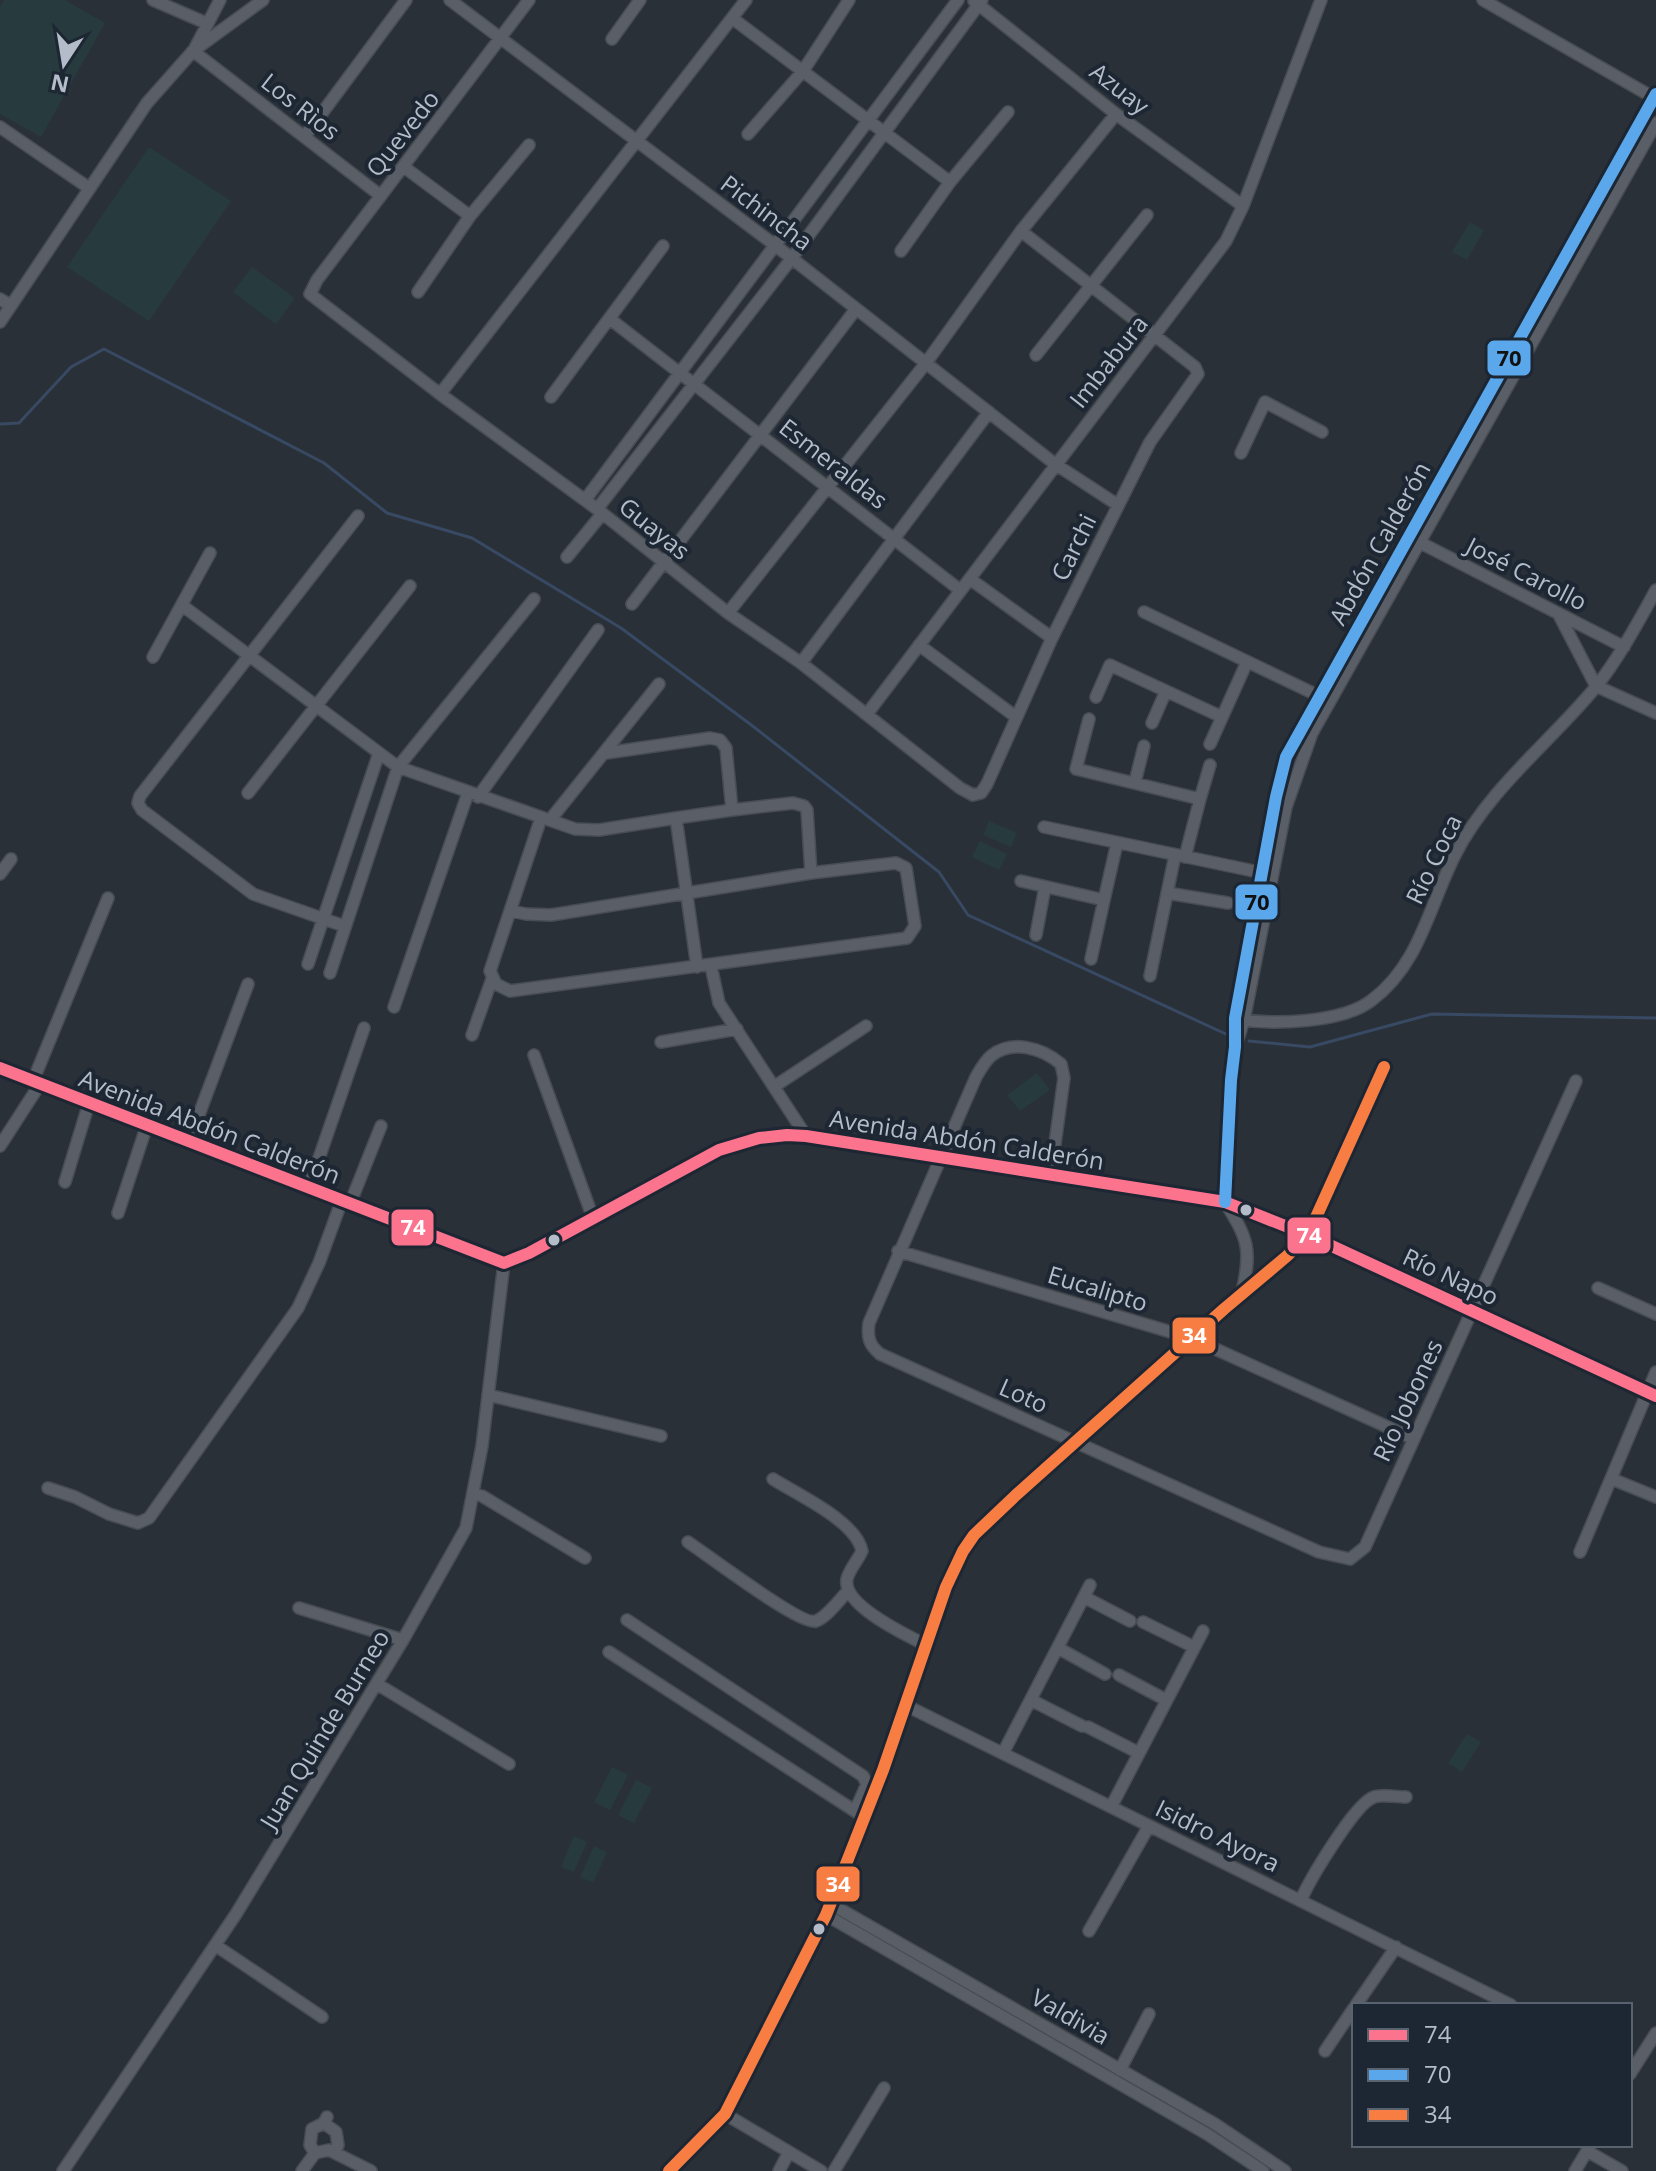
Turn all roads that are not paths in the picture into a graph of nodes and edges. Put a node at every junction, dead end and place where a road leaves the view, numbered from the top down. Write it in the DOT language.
graph roads {
  1 [pos="153,0"];
  2 [pos="220,0"];
  3 [pos="263,0"];
  4 [pos="406,0"];
  5 [pos="450,0"];
  6 [pos="529,0"];
  7 [pos="640,0"];
  8 [pos="746,0"];
  9 [pos="849,0"];
  10 [pos="958,0"];
  11 [pos="1321,0"];
  12 [pos="1483,0"];
  13 [pos="977,1"];
  14 [pos="732,18"];
  15 [pos="206,23"];
  16 [pos="501,39"];
  17 [pos="612,39"];
  18 [pos="193,51"];
  19 [pos="803,71"];
  20 [pos="1655,97"];
  21 [pos="1008,112"];
  22 [pos="1116,114"];
  23 [pos="869,119"];
  24 [pos="1656,123"];
  25 [pos="0,127"];
  26 [pos="884,131"];
  27 [pos="748,134"];
  28 [pos="305,136"];
  29 [pos="638,141"];
  30 [pos="529,145"];
  31 [pos="404,167"];
  32 [pos="950,182"];
  33 [pos="89,188"];
  34 [pos="381,196"];
  35 [pos="1243,206"];
  36 [pos="1147,215"];
  37 [pos="470,216"];
  38 [pos="1021,231"];
  39 [pos="663,246"];
  40 [pos="776,246"];
  41 [pos="901,251"];
  42 [pos="792,258"];
  43 [pos="1091,286"];
  44 [pos="418,292"];
  45 [pos="310,294"];
  46 [pos="0,299"];
  47 [pos="11,306"];
  48 [pos="856,309"];
  49 [pos="610,319"];
  50 [pos="0,322"];
  51 [pos="1156,336"];
  52 [pos="1036,355"];
  53 [pos="926,363"];
  54 [pos="678,374"];
  55 [pos="692,384"];
  56 [pos="440,394"];
  57 [pos="551,397"];
  58 [pos="989,412"];
  59 [pos="1322,432"];
  60 [pos="762,434"];
  61 [pos="1241,453"];
  62 [pos="1055,464"];
  63 [pos="825,484"];
  64 [pos="585,500"];
  65 [pos="1118,505"];
  66 [pos="599,511"];
  67 [pos="358,516"];
  68 [pos="895,537"];
  69 [pos="1414,540"];
  70 [pos="210,553"];
  71 [pos="567,557"];
  72 [pos="664,563"];
  73 [pos="970,579"];
  74 [pos="410,586"];
  75 [pos="960,590"];
  76 [pos="1656,590"];
  77 [pos="534,599"];
  78 [pos="632,604"];
  79 [pos="183,606"];
  80 [pos="1144,612"];
  81 [pos="728,613"];
  82 [pos="1558,613"];
  83 [pos="598,630"];
  84 [pos="1052,638"];
  85 [pos="919,645"];
  86 [pos="1624,647"];
  87 [pos="251,655"];
  88 [pos="153,657"];
  89 [pos="1247,662"];
  90 [pos="801,663"];
  91 [pos="659,684"];
  92 [pos="1596,686"];
  93 [pos="1166,691"];
  94 [pos="1319,696"];
  95 [pos="1096,697"];
  96 [pos="319,705"];
  97 [pos="1656,713"];
  98 [pos="867,714"];
  99 [pos="1016,717"];
  100 [pos="1222,717"];
  101 [pos="1089,719"];
  102 [pos="1152,723"];
  103 [pos="1210,744"];
  104 [pos="1144,746"];
  105 [pos="379,753"];
  106 [pos="606,753"];
  107 [pos="1210,765"];
  108 [pos="398,767"];
  109 [pos="1135,782"];
  110 [pos="248,793"];
  111 [pos="473,795"];
  112 [pos="973,795"];
  113 [pos="1200,799"];
  114 [pos="732,810"];
  115 [pos="676,818"];
  116 [pos="546,819"];
  117 [pos="1044,827"];
  118 [pos="1117,843"];
  119 [pos="1180,856"];
  120 [pos="11,859"];
  121 [pos="811,873"];
  122 [pos="0,874"];
  123 [pos="1267,874"];
  124 [pos="1021,881"];
  125 [pos="1045,887"];
  126 [pos="686,892"];
  127 [pos="1167,893"];
  128 [pos="108,898"];
  129 [pos="1104,900"];
  130 [pos="1228,903"];
  131 [pos="511,911"];
  132 [pos="323,918"];
  133 [pos="344,926"];
  134 [pos="1036,935"];
  135 [pos="1091,959"];
  136 [pos="308,964"];
  137 [pos="711,966"];
  138 [pos="697,967"];
  139 [pos="330,973"];
  140 [pos="1150,976"];
  141 [pos="492,979"];
  142 [pos="248,984"];
  143 [pos="394,1007"];
  144 [pos="1240,1019"];
  145 [pos="866,1026"];
  146 [pos="364,1028"];
  147 [pos="737,1029"];
  148 [pos="472,1035"];
  149 [pos="661,1042"];
  150 [pos="534,1055"];
  151 [pos="1384,1067"];
  152 [pos="0,1068"];
  153 [pos="1576,1081"];
  154 [pos="36,1082"];
  155 [pos="775,1086"];
  156 [pos="89,1103"];
  157 [pos="147,1125"];
  158 [pos="381,1126"];
  159 [pos="806,1136"];
  160 [pos="189,1141"];
  161 [pos="0,1146"];
  162 [pos="941,1155"];
  163 [pos="1051,1173"];
  164 [pos="65,1182"];
  165 [pos="309,1187"];
  166 [pos="346,1202"];
  167 [pos="1225,1202"];
  168 [pos="118,1213"];
  169 [pos="593,1218"];
  170 [pos="1308,1235"];
  171 [pos="898,1251"];
  172 [pos="504,1263"];
  173 [pos="1598,1288"];
  174 [pos="1242,1293"];
  175 [pos="1474,1310"];
  176 [pos="1656,1314"];
  177 [pos="1191,1338"];
  178 [pos="1656,1372"];
  179 [pos="1651,1394"];
  180 [pos="488,1395"];
  181 [pos="661,1436"];
  182 [pos="1412,1438"];
  183 [pos="1076,1442"];
  184 [pos="773,1479"];
  185 [pos="1612,1479"];
  186 [pos="48,1488"];
  187 [pos="473,1494"];
  188 [pos="1656,1497"];
  189 [pos="688,1542"];
  190 [pos="1580,1552"];
  191 [pos="585,1558"];
  192 [pos="1350,1559"];
  193 [pos="848,1591"];
  194 [pos="299,1608"];
  195 [pos="627,1620"];
  196 [pos="1130,1621"];
  197 [pos="1143,1622"];
  198 [pos="1203,1631"];
  199 [pos="403,1640"];
  200 [pos="926,1645"];
  201 [pos="1194,1647"];
  202 [pos="1058,1648"];
  203 [pos="609,1652"];
  204 [pos="1105,1674"];
  205 [pos="1119,1675"];
  206 [pos="377,1684"];
  207 [pos="1031,1700"];
  208 [pos="1166,1700"];
  209 [pos="905,1705"];
  210 [pos="1003,1753"];
  211 [pos="1139,1753"];
  212 [pos="509,1764"];
  213 [pos="882,1774"];
  214 [pos="865,1779"];
  215 [pos="1406,1797"];
  216 [pos="1111,1807"];
  217 [pos="860,1814"];
  218 [pos="1149,1826"];
  219 [pos="1301,1900"];
  220 [pos="828,1910"];
  221 [pos="1089,1931"];
  222 [pos="215,1945"];
  223 [pos="1396,1947"];
  224 [pos="1358,2003"];
  225 [pos="1507,2003"];
  226 [pos="1352,2011"];
  227 [pos="1149,2014"];
  228 [pos="322,2017"];
  229 [pos="1656,2033"];
  230 [pos="1068,2047"];
  231 [pos="1325,2051"];
  232 [pos="1632,2068"];
  233 [pos="1120,2070"];
  234 [pos="884,2088"];
  235 [pos="725,2114"];
  236 [pos="1589,2148"];
  237 [pos="335,2151"];
  238 [pos="789,2152"];
  239 [pos="315,2153"];
  240 [pos="1261,2167"];
  241 [pos="63,2171"];
  242 [pos="302,2171"];
  243 [pos="371,2171"];
  244 [pos="669,2171"];
  245 [pos="779,2171"];
  246 [pos="821,2171"];
  247 [pos="834,2171"];
  248 [pos="1285,2171"];
  249 [pos="1575,2171"];
  250 [pos="1622,2171"];
  1 -- 15 [label="street"];
  2 -- 15 [label="street"];
  3 -- 18 [label="street"];
  4 -- 28 [label="street"];
  5 -- 16 [label="street, Pichincha"];
  6 -- 16 [label="street, Quevedo"];
  7 -- 17 [label="street"];
  8 -- 14 [label="street"];
  9 -- 19 [label="street"];
  10 -- 23 [label="street"];
  11 -- 35 [label="street, Imbabura"];
  12 -- 20 [label="street"];
  13 -- 22 [label="street, Azuay"];
  13 -- 26 [label="street"];
  14 -- 19 [label="street"];
  14 -- 29 [label="street"];
  15 -- 18 [label="street"];
  16 -- 29 [label="street, Pichincha"];
  16 -- 31 [label="street, Quevedo"];
  18 -- 28 [label="street, Los Rìos"];
  18 -- 33 [label="street"];
  19 -- 23 [label="street"];
  19 -- 27 [label="street"];
  20 -- 69 [label="street, Abdón Calderón"];
  21 -- 32 [label="street"];
  22 -- 35 [label="street, Azuay"];
  22 -- 38 [label="street"];
  23 -- 26 [label="street"];
  23 -- 40 [label="street"];
  24 -- 69 [label="street, Abdón Calderón"];
  25 -- 33 [label="street"];
  26 -- 32 [label="street"];
  26 -- 42 [label="street"];
  28 -- 34 [label="street, Los Rìos"];
  29 -- 40 [label="street, Pichincha"];
  29 -- 56 [label="street"];
  30 -- 37 [label="street"];
  31 -- 34 [label="street, Quevedo"];
  31 -- 37 [label="street"];
  32 -- 41 [label="street"];
  33 -- 47 [label="street"];
  34 -- 45 [label="street, Quevedo"];
  35 -- 51 [label="street, Imbabura"];
  36 -- 43 [label="street"];
  37 -- 44 [label="street"];
  38 -- 43 [label="street"];
  38 -- 53 [label="street"];
  39 -- 49 [label="street"];
  40 -- 42 [label="street, Pichincha"];
  40 -- 54 [label="street"];
  42 -- 48 [label="street, Pichincha"];
  42 -- 55 [label="street"];
  43 -- 51 [label="street"];
  43 -- 52 [label="street"];
  45 -- 56 [label="street, Guayas"];
  46 -- 47 [label="street"];
  47 -- 50 [label="street"];
  48 -- 53 [label="street, Pichincha"];
  48 -- 60 [label="street"];
  49 -- 54 [label="street"];
  49 -- 57 [label="street"];
  51 -- 62 [label="street, Imbabura"];
  51 -- 65 [label="street, Carchi"];
  53 -- 58 [label="street, Pichincha"];
  53 -- 63 [label="street"];
  54 -- 55 [label="street"];
  54 -- 64 [label="street"];
  55 -- 60 [label="street, Esmeraldas"];
  55 -- 66 [label="street"];
  56 -- 64 [label="street, Guayas"];
  58 -- 62 [label="street, Pichincha"];
  58 -- 68 [label="street"];
  59 -- 61 [label="street"];
  60 -- 63 [label="street, Esmeraldas"];
  60 -- 72 [label="street"];
  62 -- 65 [label="street, Pichincha"];
  62 -- 73 [label="street, Imbabura"];
  63 -- 68 [label="street, Esmeraldas"];
  63 -- 81 [label="street"];
  64 -- 66 [label="street, Guayas"];
  65 -- 84 [label="street, Carchi"];
  66 -- 71 [label="street"];
  66 -- 72 [label="street, Guayas"];
  67 -- 87 [label="street"];
  68 -- 75 [label="street, Esmeraldas"];
  68 -- 90 [label="street"];
  69 -- 82 [label="street, José Carollo"];
  69 -- 94 [label="street, Abdón Calderón"];
  69 -- 123 [label="street, Abdón Calderón"];
  70 -- 79 [label="street"];
  72 -- 78 [label="street"];
  72 -- 81 [label="street, Guayas"];
  73 -- 75 [label="street, Imbabura"];
  73 -- 84 [label="street"];
  74 -- 96 [label="street"];
  75 -- 85 [label="street, Imbabura"];
  76 -- 86 [label="street, Río Coca"];
  77 -- 108 [label="street"];
  79 -- 87 [label="street"];
  79 -- 88 [label="street"];
  80 -- 89 [label="street"];
  81 -- 90 [label="street, Guayas"];
  82 -- 86 [label="street, José Carollo"];
  82 -- 92 [label="street"];
  83 -- 111 [label="street"];
  84 -- 99 [label="street, Carchi"];
  85 -- 98 [label="street, Imbabura"];
  85 -- 99 [label="street"];
  86 -- 92 [label="street, Río Coca"];
  87 -- 96 [label="street"];
  87 -- 132 [label="street"];
  89 -- 94 [label="street"];
  89 -- 100 [label="street"];
  90 -- 98 [label="street, Guayas"];
  91 -- 106 [label="street"];
  92 -- 97 [label="street"];
  92 -- 144 [label="street, Río Coca"];
  93 -- 95 [label="street"];
  93 -- 100 [label="street"];
  93 -- 102 [label="street"];
  94 -- 123 [label="street, Abdón Calderón"];
  96 -- 105 [label="street"];
  96 -- 110 [label="street"];
  98 -- 112 [label="street, Guayas"];
  99 -- 112 [label="street, Carchi"];
  100 -- 103 [label="street"];
  101 -- 109 [label="street"];
  104 -- 109 [label="street"];
  105 -- 108 [label="street"];
  105 -- 132 [label="street"];
  106 -- 114 [label="street"];
  106 -- 116 [label="street"];
  107 -- 113 [label="street"];
  108 -- 111 [label="street"];
  108 -- 133 [label="street"];
  109 -- 113 [label="street"];
  111 -- 116 [label="street"];
  111 -- 143 [label="street"];
  113 -- 119 [label="street"];
  114 -- 115 [label="street"];
  114 -- 121 [label="street"];
  115 -- 116 [label="street"];
  115 -- 126 [label="street"];
  116 -- 131 [label="street"];
  117 -- 118 [label="street"];
  118 -- 119 [label="street"];
  118 -- 129 [label="street"];
  119 -- 123 [label="street"];
  119 -- 127 [label="street"];
  120 -- 122 [label="street"];
  121 -- 126 [label="street"];
  121 -- 137 [label="street"];
  123 -- 144 [label="street, Abdón Calderón"];
  124 -- 125 [label="street"];
  125 -- 129 [label="street"];
  125 -- 134 [label="street"];
  126 -- 131 [label="street"];
  126 -- 138 [label="street"];
  127 -- 130 [label="street"];
  127 -- 140 [label="street"];
  128 -- 154 [label="street"];
  129 -- 135 [label="street"];
  131 -- 141 [label="street"];
  132 -- 133 [label="street"];
  132 -- 136 [label="street"];
  133 -- 139 [label="street"];
  137 -- 138 [label="street"];
  137 -- 147 [label="street"];
  138 -- 141 [label="street"];
  141 -- 148 [label="street"];
  142 -- 160 [label="street"];
  144 -- 167 [label="street, Abdón Calderón"];
  145 -- 155 [label="street"];
  146 -- 165 [label="street"];
  147 -- 149 [label="street"];
  147 -- 155 [label="street"];
  150 -- 169 [label="street"];
  151 -- 170 [label="street"];
  152 -- 154 [label="street, Avenida Abdón Calderón"];
  153 -- 175 [label="street, Río Jobones"];
  154 -- 156 [label="street, Avenida Abdón Calderón"];
  154 -- 161 [label="street"];
  155 -- 159 [label="street"];
  156 -- 157 [label="street, Avenida Abdón Calderón"];
  156 -- 164 [label="street"];
  157 -- 160 [label="street, Avenida Abdón Calderón"];
  157 -- 168 [label="street"];
  158 -- 166 [label="street"];
  159 -- 162 [label="street, Avenida Abdón Calderón"];
  159 -- 169 [label="street, Avenida Abdón Calderón"];
  160 -- 165 [label="street, Avenida Abdón Calderón"];
  162 -- 163 [label="street, Avenida Abdón Calderón"];
  162 -- 163 [label="street, Loto"];
  162 -- 171 [label="street, Loto"];
  163 -- 167 [label="street, Avenida Abdón Calderón"];
  165 -- 166 [label="street, Avenida Abdón Calderón"];
  166 -- 172 [label="street, Avenida Abdón Calderón"];
  166 -- 186 [label="street"];
  167 -- 170 [label="street, Río Napo"];
  167 -- 174 [label="street"];
  169 -- 172 [label="street, Avenida Abdón Calderón"];
  170 -- 174 [label="street"];
  170 -- 175 [label="street, Río Napo"];
  171 -- 177 [label="street, Eucalipto"];
  171 -- 183 [label="street, Loto"];
  172 -- 180 [label="street, Juan Quinde Burneo"];
  173 -- 176 [label="street"];
  174 -- 177 [label="street"];
  175 -- 179 [label="street, Río Napo"];
  175 -- 182 [label="street, Río Jobones"];
  177 -- 182 [label="street, Eucalipto"];
  177 -- 183 [label="street"];
  178 -- 179 [label="street"];
  179 -- 185 [label="street"];
  180 -- 181 [label="street"];
  180 -- 187 [label="street, Juan Quinde Burneo"];
  182 -- 192 [label="street, Río Jobones"];
  183 -- 192 [label="street, Loto"];
  183 -- 200 [label="street"];
  184 -- 193 [label="street"];
  185 -- 188 [label="street"];
  185 -- 190 [label="street"];
  187 -- 191 [label="street"];
  187 -- 199 [label="street, Juan Quinde Burneo"];
  189 -- 193 [label="street"];
  193 -- 200 [label="street"];
  194 -- 199 [label="street"];
  195 -- 214 [label="street"];
  196 -- 202 [label="street"];
  197 -- 201 [label="street"];
  198 -- 201 [label="street"];
  199 -- 206 [label="street, Juan Quinde Burneo"];
  200 -- 209 [label="street"];
  201 -- 208 [label="street"];
  202 -- 204 [label="street"];
  202 -- 207 [label="street"];
  203 -- 217 [label="street"];
  205 -- 208 [label="street"];
  206 -- 212 [label="street"];
  206 -- 222 [label="street, Juan Quinde Burneo"];
  207 -- 210 [label="street"];
  207 -- 211 [label="street"];
  208 -- 211 [label="street"];
  209 -- 210 [label="street, Isidro Ayora"];
  209 -- 213 [label="street"];
  210 -- 216 [label="street, Isidro Ayora"];
  211 -- 216 [label="street"];
  213 -- 214 [label="street"];
  213 -- 217 [label="street"];
  214 -- 217 [label="street"];
  215 -- 219 [label="street"];
  216 -- 218 [label="street, Isidro Ayora"];
  217 -- 220 [label="street"];
  218 -- 219 [label="street, Isidro Ayora"];
  218 -- 221 [label="street"];
  219 -- 223 [label="street, Isidro Ayora"];
  220 -- 230 [label="street, Valdivia"];
  220 -- 235 [label="street"];
  222 -- 228 [label="street"];
  222 -- 241 [label="street, Juan Quinde Burneo"];
  223 -- 224 [label="street"];
  223 -- 225 [label="street, Isidro Ayora"];
  226 -- 231 [label="street"];
  227 -- 233 [label="street"];
  229 -- 232 [label="street"];
  230 -- 233 [label="street, Valdivia"];
  230 -- 240 [label="street, Valdivia"];
  233 -- 240 [label="street, Valdivia"];
  234 -- 247 [label="street"];
  235 -- 238 [label="street"];
  235 -- 244 [label="street"];
  236 -- 249 [label="street"];
  236 -- 250 [label="street"];
  237 -- 239 [label="street"];
  237 -- 239 [label="street"];
  237 -- 243 [label="street"];
  238 -- 245 [label="street"];
  238 -- 246 [label="street"];
  239 -- 242 [label="street"];
  240 -- 248 [label="street, Valdivia"];
}
